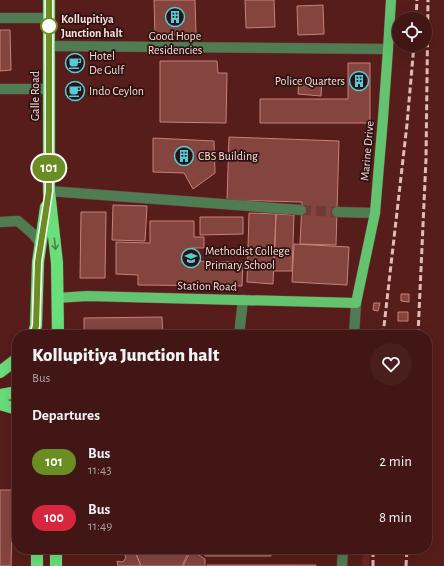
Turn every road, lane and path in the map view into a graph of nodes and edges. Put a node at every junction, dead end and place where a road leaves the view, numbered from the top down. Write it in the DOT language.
graph roads {
  1 [pos="49,0"];
  2 [pos="391,0"];
  3 [pos="0,18"];
  4 [pos="49,18"];
  5 [pos="48,46"];
  6 [pos="388,49"];
  7 [pos="48,88"];
  8 [pos="0,89"];
  9 [pos="49,191"];
  10 [pos="301,210"];
  11 [pos="337,212"];
  12 [pos="375,213"];
  13 [pos="0,222"];
  14 [pos="41,244"];
  15 [pos="57,298"];
  16 [pos="243,300"];
  17 [pos="356,303"];
  18 [pos="35,330"];
  19 [pos="58,330"];
  20 [pos="240,330"];
  21 [pos="354,330"];
  22 [pos="12,363"];
  23 [pos="0,372"];
  24 [pos="12,393"];
  25 [pos="0,394"];
  26 [pos="0,404"];
  27 [pos="12,408"];
  28 [pos="38,554"];
  29 [pos="56,554"];
  30 [pos="343,554"];
  31 [pos="38,566"];
  32 [pos="56,566"];
  33 [pos="342,566"];
  1 -- 4 [label="highway, Galle Road"];
  2 -- 6 [label="main road, Marine Drive"];
  3 -- 4 [label="street"];
  4 -- 5 [label="highway, Galle Road"];
  5 -- 6 [label="street"];
  5 -- 7 [label="highway, Galle Road"];
  6 -- 12 [label="main road, Marine Drive"];
  7 -- 8 [label="street"];
  7 -- 9 [label="highway, Galle Road"];
  9 -- 10 [label="street"];
  9 -- 14 [label="highway, Galle Road"];
  9 -- 15 [label="highway, Galle Road, one-way"];
  11 -- 12 [label="street"];
  12 -- 17 [label="main road, Marine Drive"];
  13 -- 14 [label="street"];
  14 -- 18 [label="highway, Galle Road"];
  15 -- 16 [label="main road, Station Road"];
  15 -- 19 [label="highway, Galle Road"];
  16 -- 17 [label="main road, Station Road"];
  16 -- 20 [label="street"];
  17 -- 21 [label="street"];
  22 -- 23 [label="highway"];
  24 -- 25 [label="highway"];
  26 -- 27 [label="highway"];
  28 -- 31 [label="highway"];
  29 -- 32 [label="highway"];
  30 -- 33 [label="street"];
}
